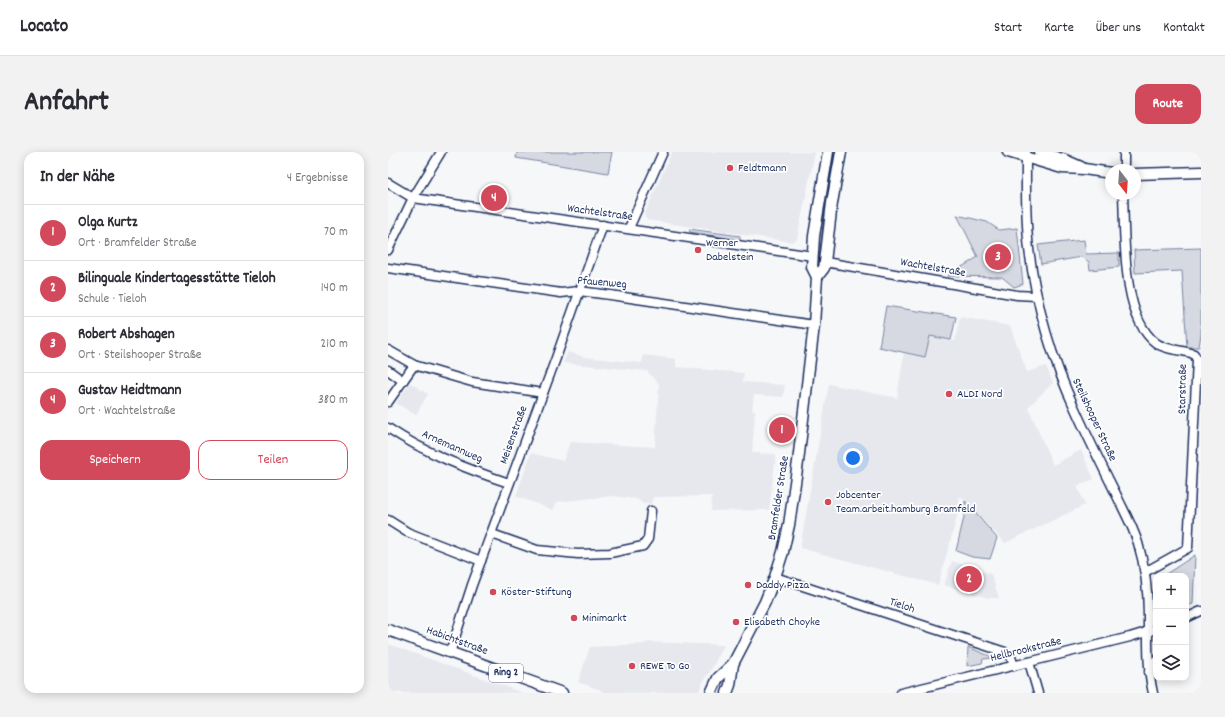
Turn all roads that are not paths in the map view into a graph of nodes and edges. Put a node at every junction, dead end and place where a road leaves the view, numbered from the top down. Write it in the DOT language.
graph roads {
  1 [pos="441,152"];
  2 [pos="664,152"];
  3 [pos="828,152"];
  4 [pos="841,152"];
  5 [pos="1008,152"];
  6 [pos="1040,152"];
  7 [pos="1124,152"];
  8 [pos="1026,155"];
  9 [pos="1124,164"];
  10 [pos="1084,169"];
  11 [pos="1105,172"];
  12 [pos="1201,172"];
  13 [pos="1141,174"];
  14 [pos="388,183"];
  15 [pos="413,198"];
  16 [pos="1123,200"];
  17 [pos="603,225"];
  18 [pos="629,228"];
  19 [pos="388,250"];
  20 [pos="813,256"];
  21 [pos="825,262"];
  22 [pos="388,268"];
  23 [pos="817,277"];
  24 [pos="579,291"];
  25 [pos="1036,296"];
  26 [pos="814,325"];
  27 [pos="388,350"];
  28 [pos="414,365"];
  29 [pos="388,370"];
  30 [pos="403,381"];
  31 [pos="542,393"];
  32 [pos="388,402"];
  33 [pos="388,428"];
  34 [pos="509,483"];
  35 [pos="651,511"];
  36 [pos="388,520"];
  37 [pos="492,534"];
  38 [pos="481,561"];
  39 [pos="1145,572"];
  40 [pos="775,577"];
  41 [pos="1201,611"];
  42 [pos="1189,617"];
  43 [pos="388,630"];
  44 [pos="1153,630"];
  45 [pos="1148,632"];
  46 [pos="450,653"];
  47 [pos="1029,662"];
  48 [pos="733,664"];
  49 [pos="1014,666"];
  50 [pos="1153,666"];
  51 [pos="1149,673"];
  52 [pos="562,693"];
  53 [pos="711,693"];
  54 [pos="727,693"];
  55 [pos="901,693"];
  56 [pos="1038,693"];
  57 [pos="1153,693"];
  1 -- 15 [label="street"];
  2 -- 18 [label="street"];
  3 -- 20 [label="main road, Bramfelder Straße"];
  4 -- 21 [label="main road, Bramfelder Straße"];
  5 -- 8 [label="main road"];
  6 -- 10 [label="main road"];
  7 -- 9 [label="street"];
  8 -- 10 [label="main road"];
  8 -- 25 [label="street, Steilshooper Straße"];
  10 -- 11 [label="main road"];
  12 -- 13 [label="main road"];
  14 -- 15 [label="street, Wachtelstraße"];
  15 -- 17 [label="street, Wachtelstraße"];
  15 -- 19 [label="street"];
  16 -- 39 [label="street, Starstraße"];
  17 -- 18 [label="street, Wachtelstraße"];
  17 -- 24 [label="street, Meisenstraße"];
  18 -- 20 [label="street, Wachtelstraße"];
  20 -- 23 [label="main road, Bramfelder Straße"];
  21 -- 23 [label="main road, Bramfelder Straße"];
  21 -- 25 [label="street, Wachtelstraße"];
  22 -- 24 [label="street, Pfauenweg"];
  23 -- 26 [label="main road, Bramfelder Straße"];
  24 -- 26 [label="street, Pfauenweg"];
  24 -- 31 [label="street, Meisenstraße"];
  25 -- 39 [label="street, Steilshooper Straße"];
  26 -- 40 [label="main road, Bramfelder Straße"];
  27 -- 28 [label="street"];
  28 -- 30 [label="street"];
  28 -- 31 [label="street"];
  29 -- 30 [label="street"];
  30 -- 32 [label="street"];
  31 -- 34 [label="street, Meisenstraße"];
  33 -- 34 [label="street, Arnemannweg"];
  34 -- 37 [label="street, Meisenstraße"];
  35 -- 37 [label="street"];
  36 -- 38 [label="street"];
  37 -- 38 [label="street, Meisenstraße"];
  38 -- 46 [label="street, Meisenstraße"];
  39 -- 45 [label="street, Steilshooper Straße"];
  40 -- 48 [label="main road, Bramfelder Straße"];
  40 -- 49 [label="street, Tieloh"];
  41 -- 42 [label="street"];
  43 -- 46 [label="main road, Habichtstraße / Ring 2"];
  44 -- 45 [label="street, Hellbrookstraße"];
  45 -- 47 [label="street, Hellbrookstraße"];
  45 -- 51 [label="street, Steilshooper Straße"];
  46 -- 52 [label="main road, Habichtstraße / Ring 2"];
  47 -- 49 [label="street, Hellbrookstraße"];
  47 -- 56 [label="street"];
  48 -- 53 [label="main road, Bramfelder Straße"];
  48 -- 54 [label="main road, Bramfelder Straße"];
  49 -- 55 [label="street, Hellbrookstraße"];
  50 -- 51 [label="street"];
  51 -- 57 [label="street, Steilshooper Straße"];
}
